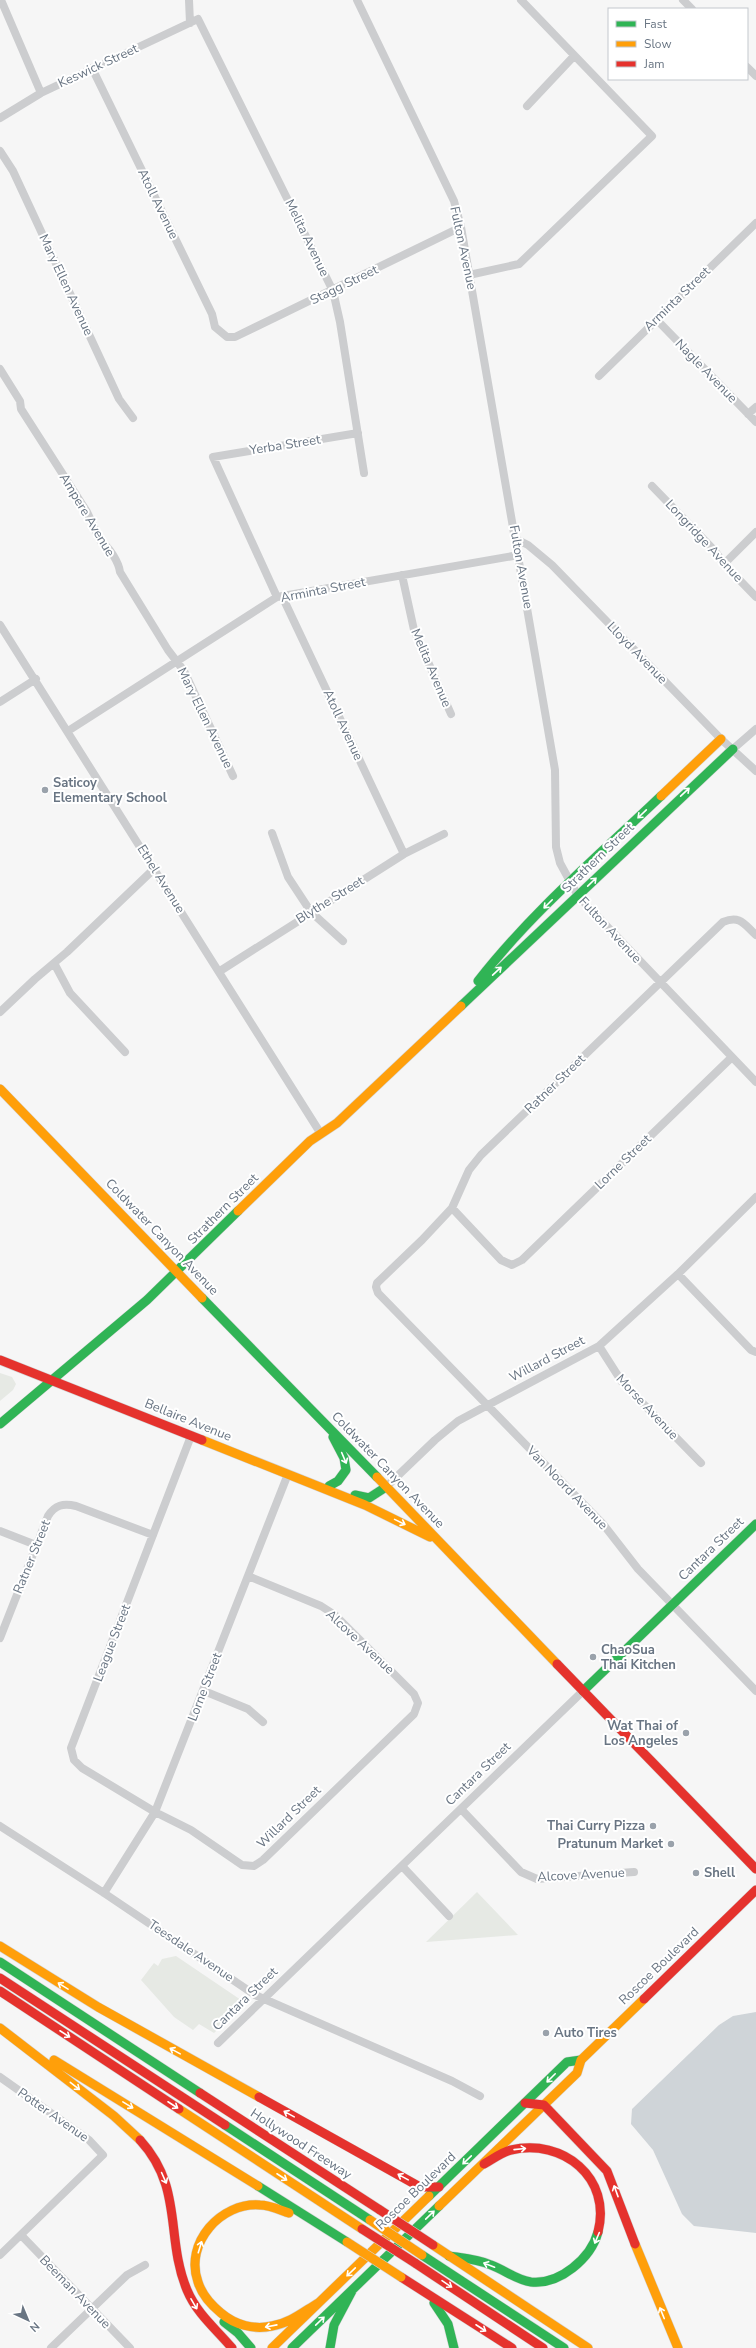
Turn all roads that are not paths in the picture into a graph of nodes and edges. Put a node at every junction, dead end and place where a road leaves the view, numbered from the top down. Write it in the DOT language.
graph roads {
  1 [pos="0,0"];
  2 [pos="189,0"];
  3 [pos="357,0"];
  4 [pos="521,0"];
  5 [pos="683,0"];
  6 [pos="691,8"];
  7 [pos="198,19"];
  8 [pos="190,23"];
  9 [pos="574,56"];
  10 [pos="748,67"];
  11 [pos="92,68"];
  12 [pos="756,76"];
  13 [pos="41,93"];
  14 [pos="527,106"];
  15 [pos="0,118"];
  16 [pos="0,151"];
  17 [pos="756,223"];
  18 [pos="461,228"];
  19 [pos="469,275"];
  20 [pos="333,291"];
  21 [pos="656,319"];
  22 [pos="227,337"];
  23 [pos="0,369"];
  24 [pos="599,376"];
  25 [pos="756,407"];
  26 [pos="748,414"];
  27 [pos="133,418"];
  28 [pos="756,422"];
  29 [pos="358,433"];
  30 [pos="213,457"];
  31 [pos="364,473"];
  32 [pos="652,486"];
  33 [pos="756,532"];
  34 [pos="516,539"];
  35 [pos="519,555"];
  36 [pos="724,564"];
  37 [pos="402,575"];
  38 [pos="280,597"];
  39 [pos="756,597"];
  40 [pos="0,625"];
  41 [pos="176,660"];
  42 [pos="36,679"];
  43 [pos="0,702"];
  44 [pos="451,714"];
  45 [pos="756,729"];
  46 [pos="68,731"];
  47 [pos="721,739"];
  48 [pos="733,749"];
  49 [pos="756,771"];
  50 [pos="233,776"];
  51 [pos="272,833"];
  52 [pos="444,834"];
  53 [pos="404,854"];
  54 [pos="155,868"];
  55 [pos="570,883"];
  56 [pos="578,896"];
  57 [pos="311,912"];
  58 [pos="756,935"];
  59 [pos="344,941"];
  60 [pos="54,962"];
  61 [pos="220,972"];
  62 [pos="660,983"];
  63 [pos="458,1007"];
  64 [pos="0,1012"];
  65 [pos="126,1052"];
  66 [pos="732,1058"];
  67 [pos="756,1082"];
  68 [pos="0,1089"];
  69 [pos="321,1134"];
  70 [pos="756,1197"];
  71 [pos="452,1208"];
  72 [pos="177,1272"];
  73 [pos="678,1274"];
  74 [pos="376,1287"];
  75 [pos="599,1346"];
  76 [pos="756,1352"];
  77 [pos="0,1360"];
  78 [pos="53,1380"];
  79 [pos="488,1405"];
  80 [pos="0,1424"];
  81 [pos="326,1425"];
  82 [pos="191,1436"];
  83 [pos="701,1463"];
  84 [pos="288,1474"];
  85 [pos="329,1486"];
  86 [pos="386,1487"];
  87 [pos="365,1505"];
  88 [pos="756,1524"];
  89 [pos="0,1531"];
  90 [pos="153,1536"];
  91 [pos="438,1541"];
  92 [pos="36,1546"];
  93 [pos="248,1576"];
  94 [pos="673,1605"];
  95 [pos="0,1638"];
  96 [pos="755,1687"];
  97 [pos="204,1691"];
  98 [pos="583,1691"];
  99 [pos="418,1703"];
  100 [pos="263,1722"];
  101 [pos="461,1809"];
  102 [pos="155,1812"];
  103 [pos="0,1826"];
  104 [pos="402,1866"];
  105 [pos="756,1869"];
  106 [pos="634,1872"];
  107 [pos="756,1890"];
  108 [pos="104,1893"];
  109 [pos="449,1916"];
  110 [pos="0,1946"];
  111 [pos="0,1962"];
  112 [pos="0,1970"];
  113 [pos="0,1978"];
  114 [pos="0,1992"];
  115 [pos="263,1999"];
  116 [pos="0,2024"];
  117 [pos="0,2028"];
  118 [pos="218,2042"];
  119 [pos="581,2060"];
  120 [pos="0,2077"];
  121 [pos="480,2096"];
  122 [pos="524,2103"];
  123 [pos="544,2105"];
  124 [pos="484,2164"];
  125 [pos="439,2187"];
  126 [pos="375,2216"];
  127 [pos="21,2235"];
  128 [pos="347,2242"];
  129 [pos="428,2250"];
  130 [pos="0,2255"];
  131 [pos="449,2256"];
  132 [pos="145,2265"];
  133 [pos="401,2277"];
  134 [pos="352,2291"];
  135 [pos="318,2303"];
  136 [pos="211,2307"];
  137 [pos="91,2309"];
  138 [pos="51,2348"];
  139 [pos="130,2348"];
  140 [pos="232,2348"];
  141 [pos="251,2348"];
  142 [pos="272,2348"];
  143 [pos="292,2348"];
  144 [pos="330,2348"];
  145 [pos="454,2348"];
  146 [pos="512,2348"];
  147 [pos="543,2348"];
  148 [pos="564,2348"];
  149 [pos="575,2348"];
  150 [pos="588,2348"];
  151 [pos="678,2348"];
  1 -- 13 [label="street"];
  2 -- 8 [label="street"];
  3 -- 18 [label="street, Fulton Avenue"];
  4 -- 9 [label="street"];
  5 -- 6 [label="street"];
  7 -- 8 [label="street, Keswick Street"];
  7 -- 20 [label="street, Melita Avenue"];
  8 -- 11 [label="street, Keswick Street"];
  9 -- 14 [label="street"];
  9 -- 19 [label="street"];
  10 -- 12 [label="street"];
  11 -- 13 [label="street, Keswick Street"];
  11 -- 22 [label="street, Atoll Avenue"];
  13 -- 15 [label="street, Keswick Street"];
  16 -- 27 [label="street, Mary Ellen Avenue"];
  17 -- 21 [label="street, Arminta Street"];
  18 -- 19 [label="street, Fulton Avenue"];
  18 -- 20 [label="street, Stagg Street"];
  19 -- 34 [label="street, Fulton Avenue"];
  20 -- 22 [label="street, Stagg Street"];
  20 -- 29 [label="street, Melita Avenue"];
  21 -- 24 [label="street, Arminta Street"];
  21 -- 26 [label="street, Nagle Avenue"];
  23 -- 41 [label="street, Ampere Avenue"];
  25 -- 26 [label="street"];
  26 -- 28 [label="street, Nagle Avenue"];
  29 -- 30 [label="street, Yerba Street"];
  29 -- 31 [label="street, Melita Avenue"];
  30 -- 38 [label="street, Atoll Avenue"];
  32 -- 36 [label="street, Longridge Avenue"];
  33 -- 36 [label="street"];
  34 -- 35 [label="street, Fulton Avenue"];
  34 -- 47 [label="street, Lloyd Avenue"];
  35 -- 37 [label="street, Arminta Street"];
  35 -- 55 [label="street, Fulton Avenue"];
  36 -- 39 [label="street, Longridge Avenue"];
  37 -- 38 [label="street, Arminta Street"];
  37 -- 44 [label="street, Melita Avenue"];
  38 -- 41 [label="street, Arminta Street"];
  38 -- 53 [label="street, Atoll Avenue"];
  40 -- 42 [label="street, Ethel Avenue"];
  41 -- 46 [label="street, Arminta Street"];
  41 -- 50 [label="street, Mary Ellen Avenue"];
  42 -- 43 [label="street"];
  42 -- 46 [label="street, Ethel Avenue"];
  45 -- 48 [label="street, Strathern Street"];
  46 -- 54 [label="street, Ethel Avenue"];
  47 -- 48 [label="street, Lloyd Avenue"];
  47 -- 55 [label="main road, Strathern Street, one-way"];
  48 -- 49 [label="street, Lloyd Avenue"];
  56 -- 48 [label="main road, Strathern Street, one-way"];
  51 -- 57 [label="street"];
  52 -- 53 [label="street, Blythe Street"];
  53 -- 57 [label="street, Blythe Street"];
  54 -- 60 [label="street"];
  54 -- 61 [label="street, Ethel Avenue"];
  55 -- 56 [label="street, Fulton Avenue"];
  55 -- 63 [label="main road, Strathern Street, one-way"];
  56 -- 62 [label="street, Fulton Avenue"];
  63 -- 56 [label="main road, Strathern Street, one-way"];
  57 -- 59 [label="street"];
  57 -- 61 [label="street, Blythe Street"];
  58 -- 62 [label="street, Ratner Street"];
  60 -- 64 [label="street"];
  60 -- 65 [label="street"];
  61 -- 69 [label="street, Ethel Avenue"];
  62 -- 66 [label="street, Fulton Avenue"];
  62 -- 71 [label="street, Ratner Street"];
  63 -- 69 [label="main road, Strathern Street"];
  66 -- 67 [label="street, Fulton Avenue"];
  66 -- 71 [label="street, Lorne Street"];
  68 -- 72 [label="main road, Coldwater Canyon Avenue"];
  69 -- 72 [label="main road, Strathern Street"];
  70 -- 73 [label="street, Willard Street"];
  71 -- 74 [label="street, Ratner Street"];
  72 -- 78 [label="main road, Strathern Street"];
  72 -- 81 [label="main road, Coldwater Canyon Avenue"];
  73 -- 75 [label="street, Willard Street"];
  73 -- 76 [label="street"];
  74 -- 79 [label="street, Van Noord Avenue"];
  75 -- 79 [label="street, Willard Street"];
  75 -- 83 [label="street, Morse Avenue"];
  77 -- 78 [label="main road, Bellaire Avenue"];
  78 -- 80 [label="main road, Strathern Street"];
  78 -- 82 [label="main road, Bellaire Avenue"];
  79 -- 86 [label="street, Willard Street"];
  79 -- 94 [label="street, Van Noord Avenue"];
  81 -- 85 [label="main road, one-way"];
  81 -- 86 [label="main road, Coldwater Canyon Avenue"];
  82 -- 84 [label="main road, Bellaire Avenue"];
  82 -- 90 [label="street, League Street"];
  84 -- 85 [label="main road, Willard Street"];
  84 -- 87 [label="main road, Bellaire Avenue"];
  84 -- 93 [label="street, Lorne Street"];
  85 -- 86 [label="main road, Willard Street"];
  86 -- 87 [label="main road"];
  86 -- 91 [label="main road, Coldwater Canyon Avenue"];
  87 -- 91 [label="main road, Bellaire Avenue, one-way"];
  88 -- 94 [label="main road, Cantara Street"];
  89 -- 92 [label="street"];
  90 -- 92 [label="street, Ratner Street"];
  90 -- 102 [label="street, League Street"];
  91 -- 98 [label="main road, Coldwater Canyon Avenue"];
  92 -- 95 [label="street, Ratner Street"];
  93 -- 97 [label="street, Lorne Street"];
  93 -- 99 [label="street, Alcove Avenue"];
  94 -- 96 [label="street, Van Noord Avenue"];
  94 -- 98 [label="main road, Cantara Street"];
  97 -- 100 [label="street"];
  97 -- 102 [label="street, Lorne Street"];
  98 -- 101 [label="street, Cantara Street"];
  98 -- 105 [label="main road, Coldwater Canyon Avenue"];
  99 -- 102 [label="street, Willard Street"];
  101 -- 104 [label="street, Cantara Street"];
  101 -- 106 [label="street, Alcove Avenue"];
  102 -- 108 [label="street, Lorne Street"];
  103 -- 108 [label="street, Teesdale Avenue"];
  104 -- 109 [label="street"];
  104 -- 115 [label="street, Cantara Street"];
  107 -- 119 [label="main road, Roscoe Boulevard"];
  108 -- 115 [label="street, Teesdale Avenue"];
  125 -- 110 [label="main road, one-way"];
  111 -- 126 [label="main road, Hollywood Freeway"];
  112 -- 126 [label="main road"];
  113 -- 126 [label="main road"];
  114 -- 147 [label="main road, one-way, bridge"];
  115 -- 118 [label="street, Cantara Street"];
  115 -- 121 [label="street, Teesdale Avenue"];
  116 -- 128 [label="main road, one-way"];
  117 -- 140 [label="main road, one-way"];
  119 -- 122 [label="main road, Roscoe Boulevard, one-way"];
  119 -- 123 [label="main road, Roscoe Boulevard"];
  120 -- 127 [label="street, Potter Avenue"];
  122 -- 123 [label="main road"];
  122 -- 125 [label="main road, Roscoe Boulevard, one-way"];
  123 -- 124 [label="main road, Roscoe Boulevard"];
  151 -- 123 [label="main road, one-way"];
  124 -- 131 [label="main road, one-way"];
  134 -- 124 [label="main road, Roscoe Boulevard, one-way"];
  125 -- 135 [label="main road, Roscoe Boulevard, one-way"];
  126 -- 129 [label="main road, Hollywood Freeway, bridge"];
  126 -- 129 [label="main road, bridge"];
  127 -- 130 [label="street"];
  127 -- 137 [label="street, Beeman Avenue"];
  128 -- 133 [label="main road, bridge"];
  136 -- 128 [label="main road, one-way"];
  129 -- 131 [label="main road, Hollywood Freeway"];
  129 -- 148 [label="main road"];
  129 -- 149 [label="main road"];
  131 -- 150 [label="main road, Hollywood Freeway"];
  132 -- 137 [label="street"];
  133 -- 145 [label="main road"];
  133 -- 146 [label="main road, one-way"];
  143 -- 134 [label="main road, Roscoe Boulevard, one-way"];
  134 -- 144 [label="main road"];
  135 -- 136 [label="main road, one-way"];
  135 -- 142 [label="main road, Roscoe Boulevard"];
  136 -- 141 [label="main road"];
  137 -- 138 [label="street"];
  137 -- 139 [label="street, Beeman Avenue"];
}
